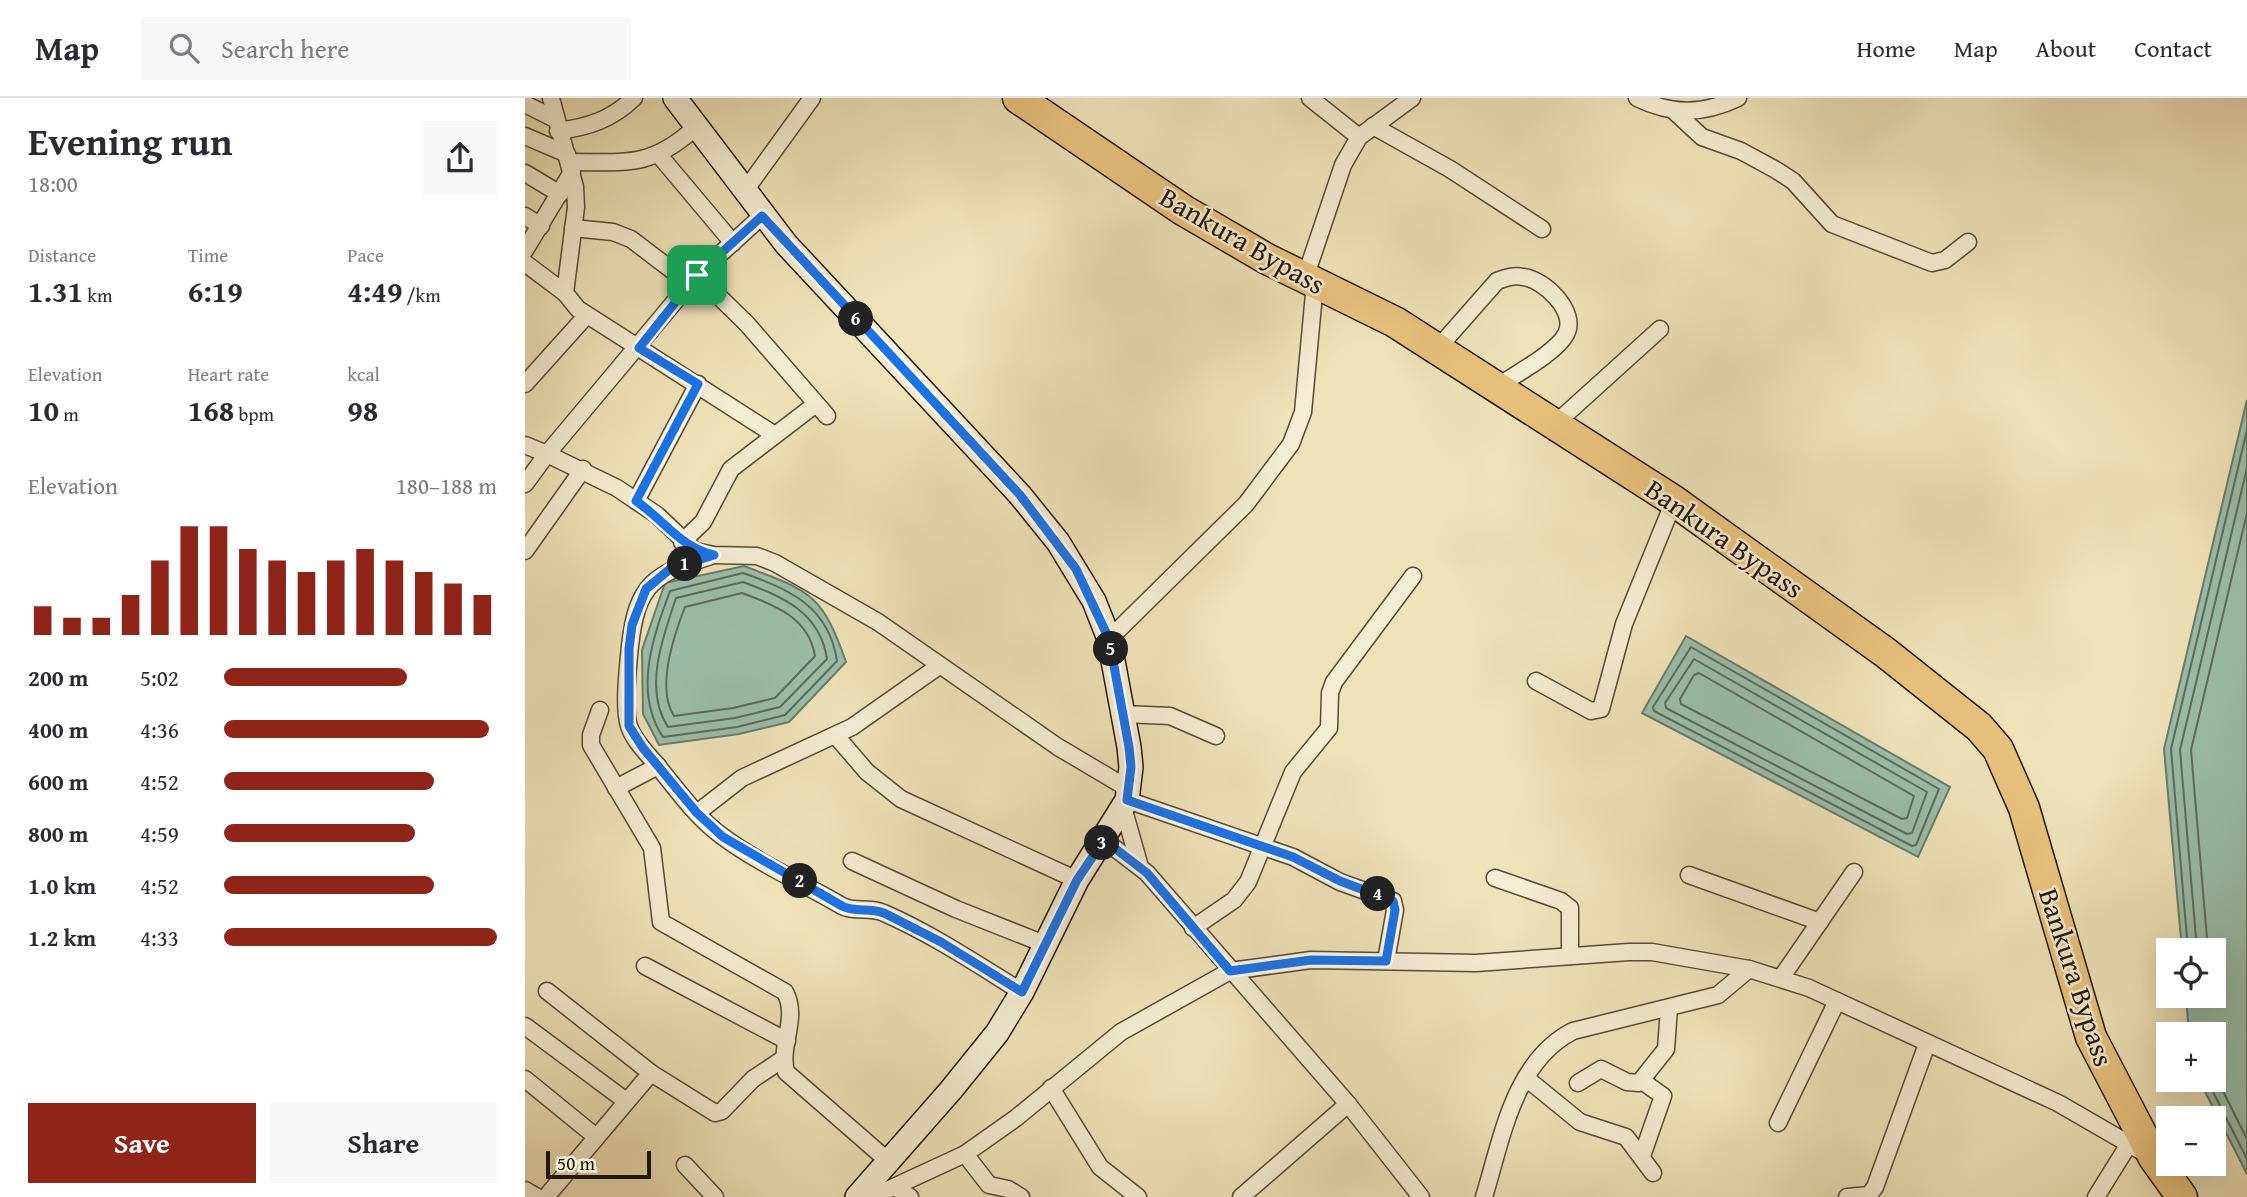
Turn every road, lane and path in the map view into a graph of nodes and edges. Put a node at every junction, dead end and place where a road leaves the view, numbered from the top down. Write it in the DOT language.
graph roads {
  1 [pos="551,98"];
  2 [pos="634,98"];
  3 [pos="675,98"];
  4 [pos="812,98"];
  5 [pos="1019,98"];
  6 [pos="1310,98"];
  7 [pos="1412,98"];
  8 [pos="1637,98"];
  9 [pos="1738,98"];
  10 [pos="525,104"];
  11 [pos="1675,112"];
  12 [pos="556,125"];
  13 [pos="1373,126"];
  14 [pos="695,128"];
  15 [pos="525,136"];
  16 [pos="1359,137"];
  17 [pos="659,155"];
  18 [pos="569,163"];
  19 [pos="525,173"];
  20 [pos="744,191"];
  21 [pos="560,194"];
  22 [pos="525,216"];
  23 [pos="762,216"];
  24 [pos="541,226"];
  25 [pos="573,228"];
  26 [pos="1542,229"];
  27 [pos="1968,242"];
  28 [pos="733,243"];
  29 [pos="525,250"];
  30 [pos="525,263"];
  31 [pos="693,280"];
  32 [pos="1310,281"];
  33 [pos="565,293"];
  34 [pos="587,315"];
  35 [pos="1660,329"];
  36 [pos="639,348"];
  37 [pos="1438,348"];
  38 [pos="525,383"];
  39 [pos="698,384"];
  40 [pos="1498,386"];
  41 [pos="1555,424"];
  42 [pos="775,435"];
  43 [pos="525,445"];
  44 [pos="547,454"];
  45 [pos="583,469"];
  46 [pos="525,484"];
  47 [pos="1674,500"];
  48 [pos="636,501"];
  49 [pos="682,542"];
  50 [pos="525,551"];
  51 [pos="714,555"];
  52 [pos="1413,576"];
  53 [pos="1109,639"];
  54 [pos="939,666"];
  55 [pos="1536,681"];
  56 [pos="600,710"];
  57 [pos="1123,714"];
  58 [pos="836,736"];
  59 [pos="1216,736"];
  60 [pos="658,766"];
  61 [pos="616,788"];
  62 [pos="1126,799"];
  63 [pos="697,813"];
  64 [pos="1104,840"];
  65 [pos="1263,846"];
  66 [pos="852,861"];
  67 [pos="1140,867"];
  68 [pos="1854,872"];
  69 [pos="1689,875"];
  70 [pos="1495,878"];
  71 [pos="1077,880"];
  72 [pos="1820,922"];
  73 [pos="1193,928"];
  74 [pos="1047,945"];
  75 [pos="1570,956"];
  76 [pos="1386,961"];
  77 [pos="645,966"];
  78 [pos="1749,969"];
  79 [pos="1230,971"];
  80 [pos="1781,978"];
  81 [pos="547,991"];
  82 [pos="1022,992"];
  83 [pos="1837,1001"];
  84 [pos="1669,1008"];
  85 [pos="525,1026"];
  86 [pos="787,1041"];
  87 [pos="1927,1044"];
  88 [pos="783,1059"];
  89 [pos="651,1073"];
  90 [pos="1526,1078"];
  91 [pos="525,1079"];
  92 [pos="1642,1080"];
  93 [pos="1577,1083"];
  94 [pos="1051,1088"];
  95 [pos="626,1101"];
  96 [pos="1348,1104"];
  97 [pos="1778,1123"];
  98 [pos="595,1136"];
  99 [pos="2141,1151"];
  100 [pos="965,1154"];
  101 [pos="1642,1156"];
  102 [pos="887,1160"];
  103 [pos="685,1165"];
  104 [pos="1653,1174"];
  105 [pos="895,1186"];
  106 [pos="525,1190"];
  107 [pos="2178,1195"];
  108 [pos="537,1197"];
  109 [pos="546,1197"];
  110 [pos="715,1197"];
  111 [pos="857,1197"];
  112 [pos="872,1197"];
  113 [pos="910,1197"];
  114 [pos="1021,1197"];
  115 [pos="1138,1197"];
  116 [pos="1241,1197"];
  117 [pos="1421,1197"];
  118 [pos="1483,1197"];
  119 [pos="1847,1197"];
  120 [pos="2096,1197"];
  1 -- 12 [label="street"];
  2 -- 12 [label="street"];
  3 -- 14 [label="street"];
  4 -- 20 [label="street"];
  5 -- 32 [label="highway, Bankura Bypass"];
  6 -- 16 [label="street"];
  7 -- 13 [label="street"];
  8 -- 11 [label="street"];
  9 -- 11 [label="street"];
  10 -- 12 [label="street"];
  11 -- 27 [label="street"];
  12 -- 18 [label="street"];
  13 -- 16 [label="street"];
  13 -- 26 [label="street"];
  14 -- 17 [label="street"];
  14 -- 20 [label="street"];
  15 -- 18 [label="street"];
  16 -- 32 [label="street"];
  17 -- 18 [label="street"];
  17 -- 28 [label="street"];
  18 -- 21 [label="street"];
  18 -- 25 [label="street"];
  19 -- 21 [label="street"];
  20 -- 23 [label="street"];
  21 -- 24 [label="street"];
  22 -- 24 [label="street"];
  23 -- 28 [label="street"];
  23 -- 53 [label="street"];
  24 -- 29 [label="street"];
  25 -- 31 [label="street"];
  25 -- 33 [label="street"];
  28 -- 31 [label="street"];
  30 -- 33 [label="street"];
  31 -- 36 [label="street"];
  31 -- 42 [label="street"];
  32 -- 37 [label="highway, Bankura Bypass"];
  32 -- 53 [label="street"];
  33 -- 34 [label="street"];
  34 -- 36 [label="street"];
  34 -- 38 [label="street"];
  35 -- 41 [label="street"];
  36 -- 39 [label="street"];
  36 -- 44 [label="street"];
  37 -- 40 [label="highway, Bankura Bypass"];
  37 -- 40 [label="street"];
  39 -- 42 [label="street"];
  39 -- 48 [label="street"];
  40 -- 41 [label="highway, Bankura Bypass"];
  41 -- 47 [label="highway, Bankura Bypass"];
  42 -- 49 [label="street"];
  43 -- 44 [label="street"];
  44 -- 45 [label="street"];
  44 -- 46 [label="street"];
  45 -- 48 [label="street"];
  45 -- 50 [label="street"];
  47 -- 55 [label="street"];
  47 -- 99 [label="highway, Bankura Bypass"];
  48 -- 49 [label="street"];
  49 -- 51 [label="street"];
  51 -- 54 [label="street"];
  51 -- 60 [label="street"];
  52 -- 65 [label="street"];
  53 -- 57 [label="street"];
  54 -- 58 [label="street"];
  54 -- 62 [label="street"];
  56 -- 61 [label="street"];
  57 -- 59 [label="street"];
  57 -- 62 [label="street"];
  58 -- 63 [label="street"];
  58 -- 71 [label="street"];
  60 -- 61 [label="street"];
  60 -- 63 [label="street"];
  61 -- 86 [label="street"];
  62 -- 64 [label="street"];
  62 -- 65 [label="street"];
  62 -- 67 [label="street"];
  63 -- 82 [label="street"];
  64 -- 67 [label="street"];
  64 -- 71 [label="street"];
  65 -- 73 [label="street"];
  65 -- 76 [label="street"];
  66 -- 74 [label="street"];
  67 -- 73 [label="street"];
  68 -- 72 [label="street"];
  69 -- 72 [label="street"];
  70 -- 75 [label="street"];
  71 -- 74 [label="street"];
  72 -- 80 [label="street"];
  73 -- 79 [label="street"];
  74 -- 82 [label="street"];
  75 -- 76 [label="street"];
  75 -- 78 [label="street"];
  76 -- 79 [label="street"];
  77 -- 86 [label="street"];
  78 -- 80 [label="street"];
  78 -- 84 [label="street"];
  79 -- 94 [label="street"];
  79 -- 96 [label="street"];
  80 -- 83 [label="street"];
  81 -- 89 [label="street"];
  82 -- 102 [label="street"];
  83 -- 87 [label="street"];
  83 -- 97 [label="street"];
  84 -- 90 [label="street"];
  84 -- 92 [label="street"];
  85 -- 95 [label="street"];
  86 -- 88 [label="street"];
  87 -- 99 [label="street"];
  87 -- 119 [label="street"];
  88 -- 89 [label="street"];
  88 -- 102 [label="street"];
  89 -- 95 [label="street"];
  90 -- 101 [label="street"];
  90 -- 118 [label="street"];
  91 -- 98 [label="street"];
  92 -- 93 [label="street"];
  92 -- 101 [label="street"];
  94 -- 100 [label="street"];
  94 -- 115 [label="street"];
  95 -- 98 [label="street"];
  96 -- 116 [label="street"];
  96 -- 117 [label="street"];
  98 -- 109 [label="street"];
  99 -- 107 [label="highway, Bankura Bypass"];
  99 -- 120 [label="street"];
  100 -- 105 [label="street"];
  100 -- 114 [label="street"];
  101 -- 104 [label="street"];
  102 -- 111 [label="street"];
  103 -- 110 [label="street"];
  105 -- 112 [label="street"];
  105 -- 113 [label="street"];
  106 -- 108 [label="street"];
}
